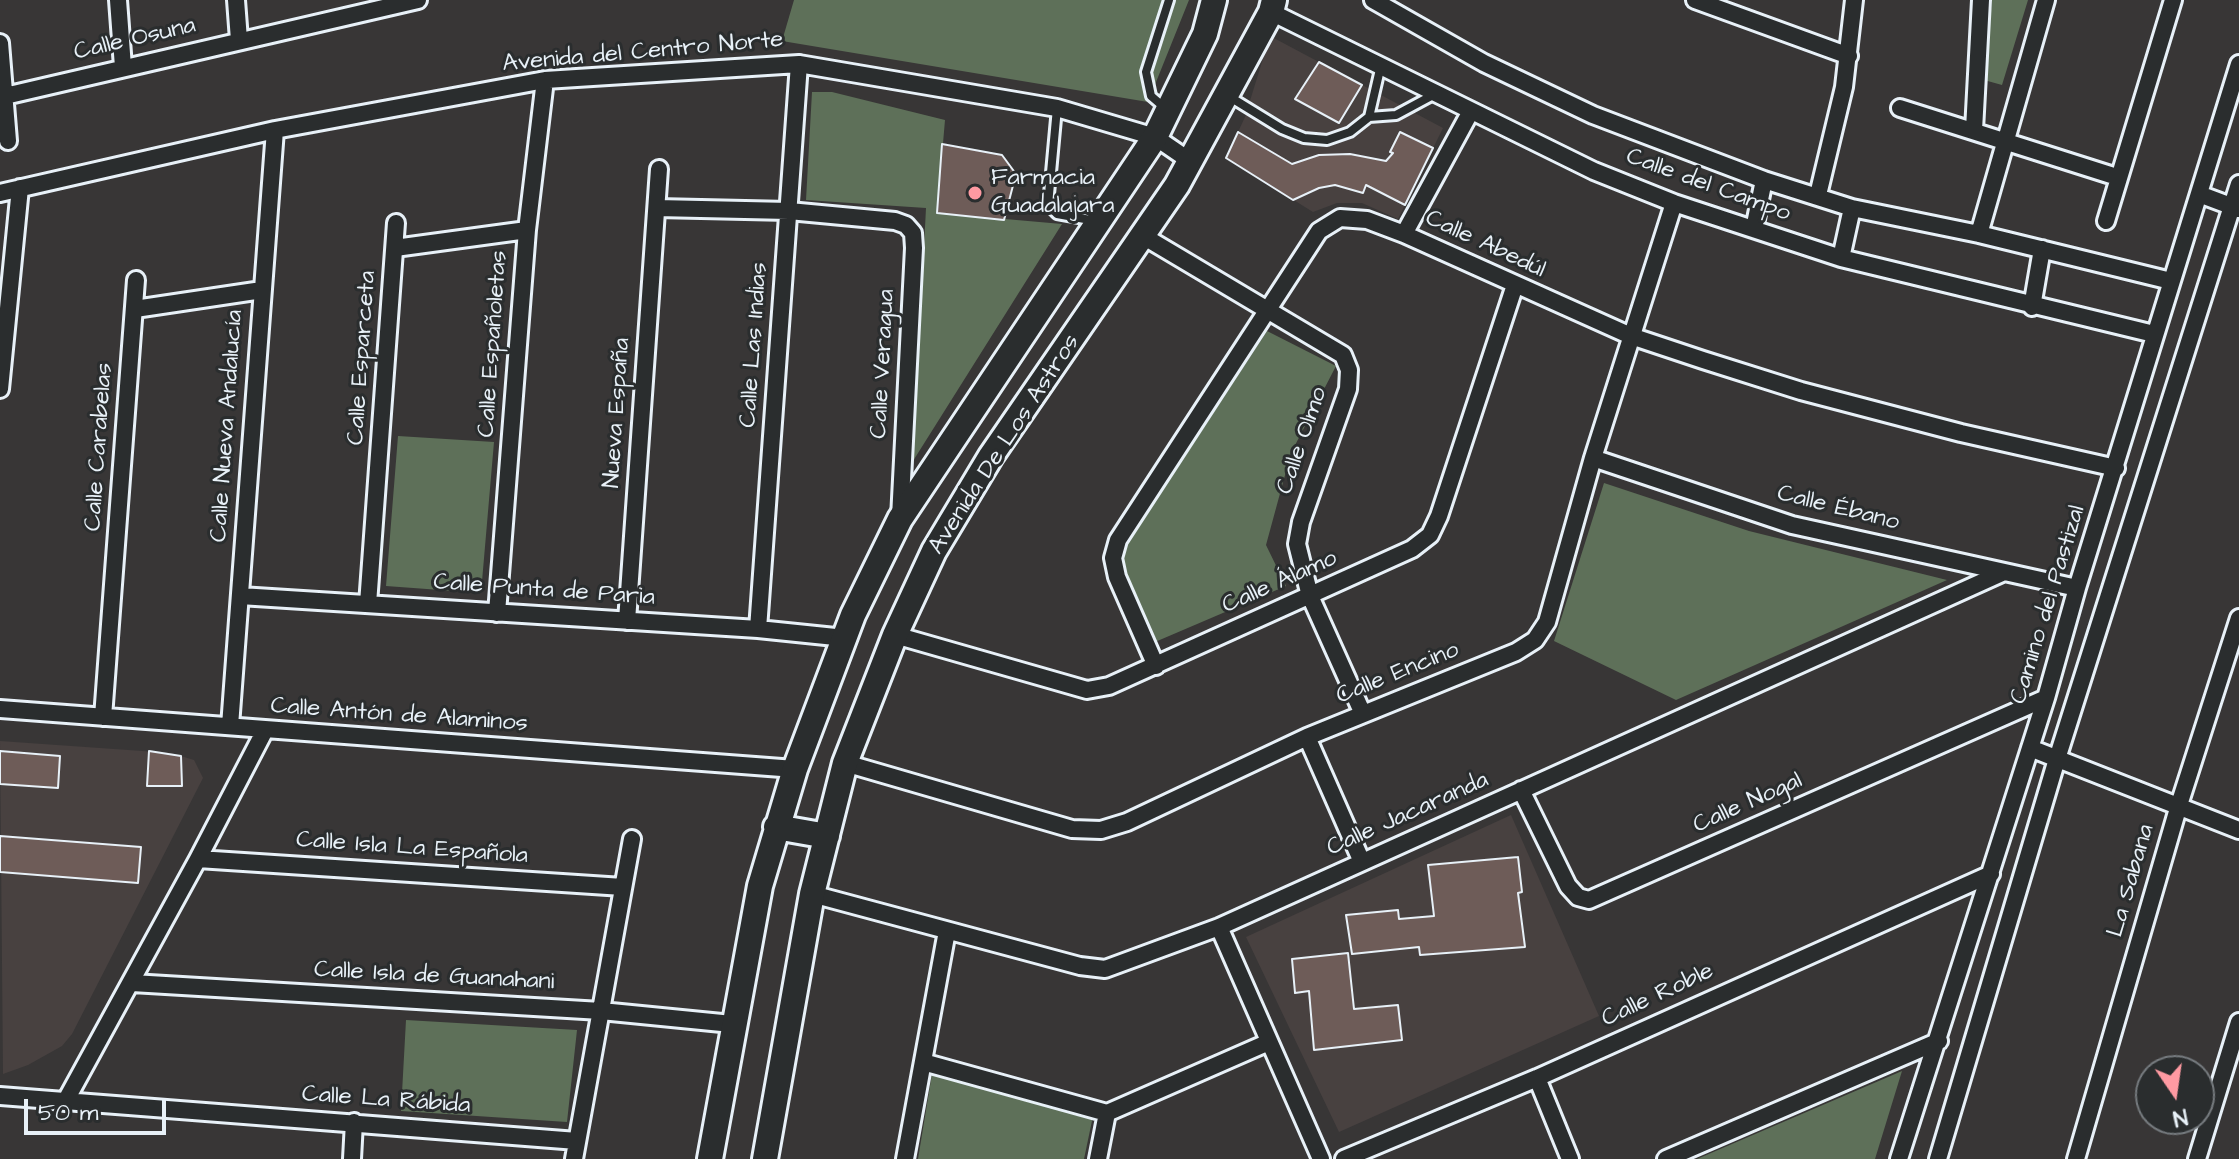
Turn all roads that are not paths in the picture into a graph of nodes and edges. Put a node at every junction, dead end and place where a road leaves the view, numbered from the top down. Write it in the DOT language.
graph roads {
  1 [pos="118,0"];
  2 [pos="236,0"];
  3 [pos="418,0"];
  4 [pos="1169,0"];
  5 [pos="1214,0"];
  6 [pos="1373,0"];
  7 [pos="1695,0"];
  8 [pos="1854,0"];
  9 [pos="1981,0"];
  10 [pos="2046,0"];
  11 [pos="2173,0"];
  12 [pos="1718,5"];
  13 [pos="357,6"];
  14 [pos="1273,6"];
  15 [pos="239,40"];
  16 [pos="0,43"];
  17 [pos="1849,56"];
  18 [pos="799,64"];
  19 [pos="1381,64"];
  20 [pos="2239,64"];
  21 [pos="123,67"];
  22 [pos="545,80"];
  23 [pos="1437,92"];
  24 [pos="5,96"];
  25 [pos="1227,96"];
  26 [pos="1057,108"];
  27 [pos="1900,108"];
  28 [pos="1167,110"];
  29 [pos="1471,111"];
  30 [pos="1369,117"];
  31 [pos="275,130"];
  32 [pos="1974,130"];
  33 [pos="1155,137"];
  34 [pos="8,141"];
  35 [pos="2003,141"];
  36 [pos="1190,161"];
  37 [pos="659,169"];
  38 [pos="2117,177"];
  39 [pos="1764,180"];
  40 [pos="2239,184"];
  41 [pos="20,188"];
  42 [pos="0,193"];
  43 [pos="2199,194"];
  44 [pos="1818,195"];
  45 [pos="1674,203"];
  46 [pos="657,208"];
  47 [pos="1852,208"];
  48 [pos="2236,208"];
  49 [pos="789,211"];
  50 [pos="1098,221"];
  51 [pos="2106,221"];
  52 [pos="396,223"];
  53 [pos="1754,229"];
  54 [pos="527,230"];
  55 [pos="1404,234"];
  56 [pos="1979,234"];
  57 [pos="1143,236"];
  58 [pos="395,248"];
  59 [pos="2042,249"];
  60 [pos="1841,258"];
  61 [pos="136,280"];
  62 [pos="2171,281"];
  63 [pos="1515,285"];
  64 [pos="262,290"];
  65 [pos="2032,307"];
  66 [pos="135,309"];
  67 [pos="1268,311"];
  68 [pos="2154,334"];
  69 [pos="1631,336"];
  70 [pos="2,343"];
  71 [pos="0,389"];
  72 [pos="1593,458"];
  73 [pos="2116,468"];
  74 [pos="900,519"];
  75 [pos="2002,573"];
  76 [pos="2077,588"];
  77 [pos="240,596"];
  78 [pos="1310,596"];
  79 [pos="368,604"];
  80 [pos="497,613"];
  81 [pos="2239,618"];
  82 [pos="627,621"];
  83 [pos="758,629"];
  84 [pos="895,635"];
  85 [pos="845,638"];
  86 [pos="1156,666"];
  87 [pos="2046,698"];
  88 [pos="0,709"];
  89 [pos="1363,714"];
  90 [pos="103,717"];
  91 [pos="230,726"];
  92 [pos="265,730"];
  93 [pos="1307,737"];
  94 [pos="2030,748"];
  95 [pos="2057,759"];
  96 [pos="845,763"];
  97 [pos="795,769"];
  98 [pos="1521,790"];
  99 [pos="2179,805"];
  100 [pos="776,827"];
  101 [pos="2239,830"];
  102 [pos="827,836"];
  103 [pos="632,839"];
  104 [pos="198,859"];
  105 [pos="1362,862"];
  106 [pos="1991,874"];
  107 [pos="623,887"];
  108 [pos="812,894"];
  109 [pos="1219,927"];
  110 [pos="947,931"];
  111 [pos="132,983"];
  112 [pos="601,1011"];
  113 [pos="2239,1022"];
  114 [pos="732,1024"];
  115 [pos="1939,1041"];
  116 [pos="1269,1042"];
  117 [pos="923,1062"];
  118 [pos="1537,1078"];
  119 [pos="0,1096"];
  120 [pos="65,1102"];
  121 [pos="1107,1113"];
  122 [pos="354,1122"];
  123 [pos="577,1141"];
  124 [pos="352,1159"];
  125 [pos="574,1159"];
  126 [pos="710,1159"];
  127 [pos="765,1159"];
  128 [pos="905,1159"];
  129 [pos="1098,1159"];
  130 [pos="1321,1159"];
  131 [pos="1344,1159"];
  132 [pos="1570,1159"];
  133 [pos="1666,1159"];
  134 [pos="1899,1159"];
  135 [pos="1938,1159"];
  136 [pos="2076,1159"];
  137 [pos="2197,1159"];
  1 -- 21 [label="street"];
  2 -- 15 [label="street"];
  3 -- 13 [label="street, Calle Osuna"];
  4 -- 28 [label="lane"];
  5 -- 28 [label="main road, Avenida De Los Astros"];
  6 -- 39 [label="street, Calle del Campo"];
  7 -- 12 [label="street"];
  8 -- 17 [label="street"];
  9 -- 32 [label="street"];
  10 -- 35 [label="street"];
  11 -- 38 [label="street"];
  12 -- 17 [label="street"];
  13 -- 15 [label="street, Calle Osuna"];
  14 -- 19 [label="street, Calle del Campo"];
  14 -- 25 [label="main road, Avenida De Los Astros"];
  15 -- 21 [label="street, Calle Osuna"];
  16 -- 24 [label="street"];
  17 -- 44 [label="street"];
  18 -- 22 [label="street, Avenida del Centro Norte"];
  18 -- 26 [label="street, Avenida del Centro Norte"];
  18 -- 49 [label="street, Calle Las Indias"];
  19 -- 23 [label="street, Calle del Campo"];
  19 -- 30 [label="lane"];
  20 -- 43 [label="street, Camino del Pastizal"];
  21 -- 24 [label="street, Calle Osuna"];
  22 -- 31 [label="street, Avenida del Centro Norte"];
  22 -- 54 [label="street, Calle Españoletas"];
  23 -- 29 [label="street, Calle del Campo"];
  23 -- 30 [label="lane"];
  24 -- 34 [label="street"];
  25 -- 30 [label="lane"];
  25 -- 36 [label="main road, Avenida De Los Astros"];
  26 -- 33 [label="street, Avenida del Centro Norte"];
  26 -- 50 [label="lane"];
  27 -- 32 [label="street"];
  28 -- 33 [label="main road, Avenida De Los Astros"];
  29 -- 45 [label="street, Calle del Campo"];
  29 -- 55 [label="street"];
  31 -- 41 [label="street, Avenida del Centro Norte"];
  31 -- 64 [label="street, Calle Nueva Andalucía"];
  32 -- 35 [label="street"];
  33 -- 36 [label="street, Avenida del Centro Norte"];
  33 -- 50 [label="main road, Avenida De Los Astros"];
  35 -- 38 [label="street"];
  35 -- 56 [label="street"];
  36 -- 57 [label="main road, Avenida De Los Astros"];
  37 -- 46 [label="street, Nueva España"];
  38 -- 51 [label="street"];
  39 -- 44 [label="street, Calle del Campo"];
  39 -- 53 [label="street"];
  40 -- 48 [label="street"];
  41 -- 42 [label="street, Avenida del Centro Norte"];
  41 -- 70 [label="street"];
  43 -- 48 [label="street"];
  43 -- 62 [label="street, Camino del Pastizal"];
  44 -- 47 [label="street, Calle del Campo"];
  45 -- 53 [label="street, Calle del Campo"];
  45 -- 69 [label="street, Calle Encino"];
  46 -- 49 [label="street"];
  46 -- 82 [label="street, Nueva España"];
  47 -- 56 [label="street, Calle del Campo"];
  47 -- 60 [label="street"];
  48 -- 95 [label="street"];
  49 -- 74 [label="street, Calle Veragua"];
  49 -- 83 [label="street, Calle Las Indias"];
  50 -- 74 [label="main road, Avenida De Los Astros"];
  52 -- 58 [label="street"];
  53 -- 60 [label="street, Calle del Campo"];
  54 -- 58 [label="street, Calle Esparceta"];
  54 -- 80 [label="street, Calle Españoletas"];
  55 -- 63 [label="street, Calle Abedúl"];
  55 -- 67 [label="street, Calle Abedúl"];
  56 -- 59 [label="street, Calle del Campo"];
  57 -- 67 [label="street, Calle Olmo"];
  57 -- 84 [label="main road, Avenida De Los Astros"];
  58 -- 79 [label="street, Calle Esparceta"];
  59 -- 62 [label="street, Calle del Campo"];
  59 -- 65 [label="street"];
  60 -- 65 [label="street, Calle del Campo"];
  61 -- 66 [label="street, Calle Carabelas"];
  62 -- 68 [label="street, Camino del Pastizal"];
  63 -- 69 [label="street, Calle Abedúl"];
  63 -- 78 [label="street, Calle Álamo"];
  64 -- 66 [label="street"];
  64 -- 77 [label="street, Calle Nueva Andalucía"];
  65 -- 68 [label="street, Calle del Campo"];
  66 -- 90 [label="street, Calle Carabelas"];
  67 -- 78 [label="street, Calle Olmo"];
  67 -- 86 [label="street, Calle Abedúl"];
  68 -- 73 [label="street, Camino del Pastizal"];
  69 -- 72 [label="street, Calle Encino"];
  69 -- 73 [label="street, Calle Abedúl"];
  70 -- 71 [label="street"];
  72 -- 75 [label="street, Calle Ébano"];
  72 -- 89 [label="street, Calle Encino"];
  73 -- 76 [label="street, Camino del Pastizal"];
  74 -- 85 [label="main road, Avenida De Los Astros"];
  75 -- 76 [label="street, Calle Ébano"];
  75 -- 98 [label="street, Calle Jacaranda"];
  76 -- 87 [label="street, Camino del Pastizal"];
  77 -- 79 [label="street, Calle Punta de Paria"];
  77 -- 91 [label="street, Calle Nueva Andalucía"];
  78 -- 86 [label="street, Calle Álamo"];
  78 -- 89 [label="street, Calle Olmo"];
  79 -- 80 [label="street, Calle Punta de Paria"];
  80 -- 82 [label="street, Calle Punta de Paria"];
  81 -- 99 [label="street, La Sabana"];
  82 -- 83 [label="street, Calle Punta de Paria"];
  83 -- 85 [label="street, Calle Punta de Paria"];
  84 -- 86 [label="street, Calle Álamo"];
  84 -- 96 [label="main road, Avenida De Los Astros"];
  85 -- 97 [label="main road, Avenida De Los Astros"];
  87 -- 94 [label="street, Camino del Pastizal"];
  87 -- 98 [label="street, Calle Nogal"];
  88 -- 90 [label="street, Calle Antón de Alaminos"];
  89 -- 93 [label="street, Calle Encino"];
  90 -- 91 [label="street, Calle Antón de Alaminos"];
  91 -- 92 [label="street, Calle Antón de Alaminos"];
  92 -- 97 [label="street, Calle Antón de Alaminos"];
  92 -- 104 [label="street"];
  93 -- 96 [label="street, Calle Encino"];
  93 -- 105 [label="street"];
  94 -- 95 [label="street"];
  94 -- 106 [label="street, Camino del Pastizal"];
  95 -- 99 [label="street"];
  95 -- 135 [label="street"];
  96 -- 102 [label="main road, Avenida De Los Astros"];
  97 -- 100 [label="main road, Avenida De Los Astros"];
  98 -- 105 [label="street, Calle Jacaranda"];
  99 -- 101 [label="street"];
  99 -- 136 [label="street, La Sabana"];
  100 -- 102 [label="main road"];
  100 -- 114 [label="main road, Avenida De Los Astros"];
  102 -- 108 [label="main road, Avenida De Los Astros"];
  103 -- 107 [label="street"];
  104 -- 107 [label="street, Calle Isla La Española"];
  104 -- 111 [label="street"];
  105 -- 109 [label="street, Calle Jacaranda"];
  106 -- 115 [label="street, Camino del Pastizal"];
  106 -- 118 [label="street, Calle Roble"];
  107 -- 112 [label="street"];
  108 -- 110 [label="street, Calle Jacaranda"];
  108 -- 127 [label="main road, Avenida De Los Astros"];
  109 -- 110 [label="street, Calle Jacaranda"];
  109 -- 116 [label="street"];
  110 -- 117 [label="street"];
  111 -- 112 [label="street, Calle Isla de Guanahani"];
  111 -- 120 [label="street"];
  112 -- 114 [label="street, Calle Isla de Guanahani"];
  112 -- 123 [label="street"];
  113 -- 137 [label="street"];
  114 -- 126 [label="main road, Avenida De Los Astros"];
  115 -- 133 [label="street"];
  115 -- 134 [label="street, Camino del Pastizal"];
  116 -- 121 [label="street"];
  116 -- 130 [label="street"];
  117 -- 121 [label="street"];
  117 -- 128 [label="street"];
  118 -- 131 [label="street, Calle Roble"];
  118 -- 132 [label="street"];
  119 -- 120 [label="street, Calle La Rábida"];
  120 -- 122 [label="street, Calle La Rábida"];
  121 -- 129 [label="street"];
  122 -- 123 [label="street, Calle La Rábida"];
  122 -- 124 [label="street"];
  123 -- 125 [label="street"];
}
